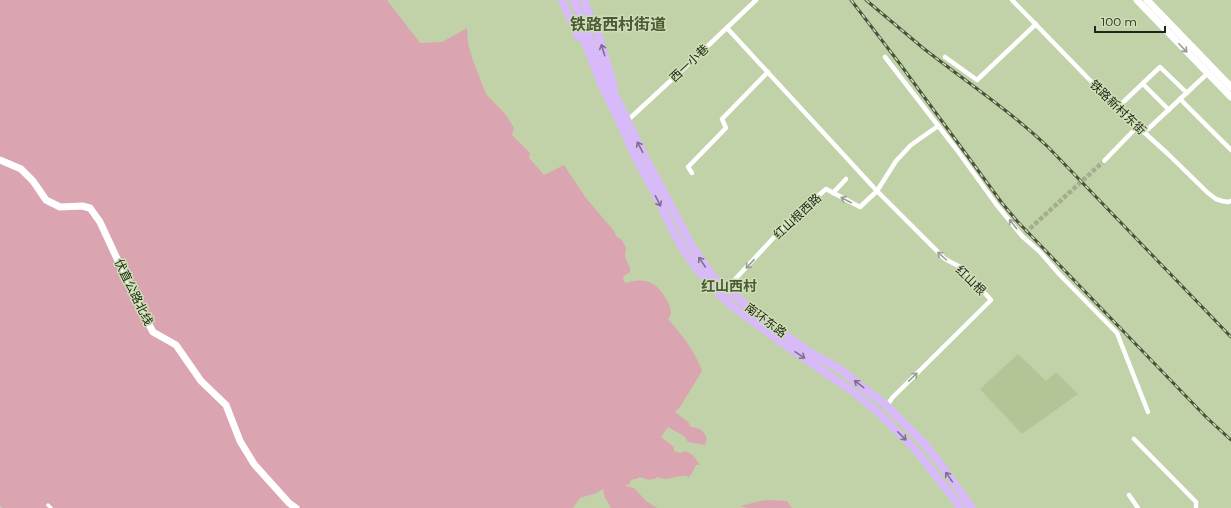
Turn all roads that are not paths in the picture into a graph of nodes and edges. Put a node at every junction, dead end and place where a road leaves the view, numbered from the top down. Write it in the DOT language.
graph roads {
  1 [pos="562,0"];
  2 [pos="569,0"];
  3 [pos="574,0"];
  4 [pos="584,0"];
  5 [pos="756,0"];
  6 [pos="1012,0"];
  7 [pos="1137,0"];
  8 [pos="1147,0"];
  9 [pos="1036,24"];
  10 [pos="727,28"];
  11 [pos="885,57"];
  12 [pos="945,57"];
  13 [pos="768,72"];
  14 [pos="1208,73"];
  15 [pos="1142,84"];
  16 [pos="605,86"];
  17 [pos="1231,87"];
  18 [pos="1186,93"];
  19 [pos="1231,97"];
  20 [pos="1180,99"];
  21 [pos="614,102"];
  22 [pos="1117,108"];
  23 [pos="1169,110"];
  24 [pos="624,123"];
  25 [pos="938,126"];
  26 [pos="1138,126"];
  27 [pos="1148,129"];
  28 [pos="1231,150"];
  29 [pos="0,160"];
  30 [pos="1104,161"];
  31 [pos="692,173"];
  32 [pos="846,179"];
  33 [pos="877,191"];
  34 [pos="833,193"];
  35 [pos="1231,201"];
  36 [pos="726,289"];
  37 [pos="887,406"];
  38 [pos="1148,412"];
  39 [pos="880,414"];
  40 [pos="1134,439"];
  41 [pos="1129,495"];
  42 [pos="296,508"];
  43 [pos="961,508"];
  44 [pos="972,508"];
  45 [pos="1138,508"];
  46 [pos="1196,508"];
  1 -- 21 [label="highway"];
  2 -- 16 [label="highway, 南环东路"];
  3 -- 16 [label="highway, 南环东路"];
  21 -- 4 [label="highway, one-way"];
  5 -- 10 [label="street, 西一小巷"];
  6 -- 9 [label="street, 铁路新村东街"];
  7 -- 14 [label="main road, one-way"];
  8 -- 17 [label="main road"];
  9 -- 12 [label="street"];
  9 -- 22 [label="street, 铁路新村东街"];
  10 -- 13 [label="street"];
  10 -- 24 [label="street, 西一小巷"];
  11 -- 25 [label="street"];
  13 -- 31 [label="street"];
  13 -- 33 [label="street"];
  14 -- 18 [label="street"];
  14 -- 19 [label="main road"];
  15 -- 18 [label="street"];
  15 -- 22 [label="street"];
  15 -- 23 [label="street"];
  16 -- 21 [label="highway, 南环东路"];
  18 -- 20 [label="street"];
  20 -- 23 [label="street"];
  20 -- 28 [label="street"];
  21 -- 24 [label="highway, 南环东路"];
  22 -- 26 [label="street, 铁路新村东街"];
  23 -- 27 [label="street"];
  36 -- 24 [label="highway, 南环东路, one-way"];
  24 -- 39 [label="highway, 南环东路, one-way"];
  25 -- 33 [label="street"];
  38 -- 25 [label="street, one-way"];
  26 -- 30 [label="street"];
  26 -- 35 [label="street, 铁路新村东街"];
  29 -- 42 [label="main road, 伏直公路北线"];
  32 -- 34 [label="street"];
  33 -- 34 [label="street, 红山根西路, one-way"];
  37 -- 33 [label="street, 红山根, one-way"];
  34 -- 36 [label="street, 红山根西路, one-way"];
  37 -- 36 [label="highway, 南环东路, one-way"];
  37 -- 39 [label="highway"];
  44 -- 37 [label="highway, 南环东路, one-way"];
  39 -- 43 [label="highway, 南环东路, one-way"];
  40 -- 46 [label="street"];
  41 -- 45 [label="street"];
}
